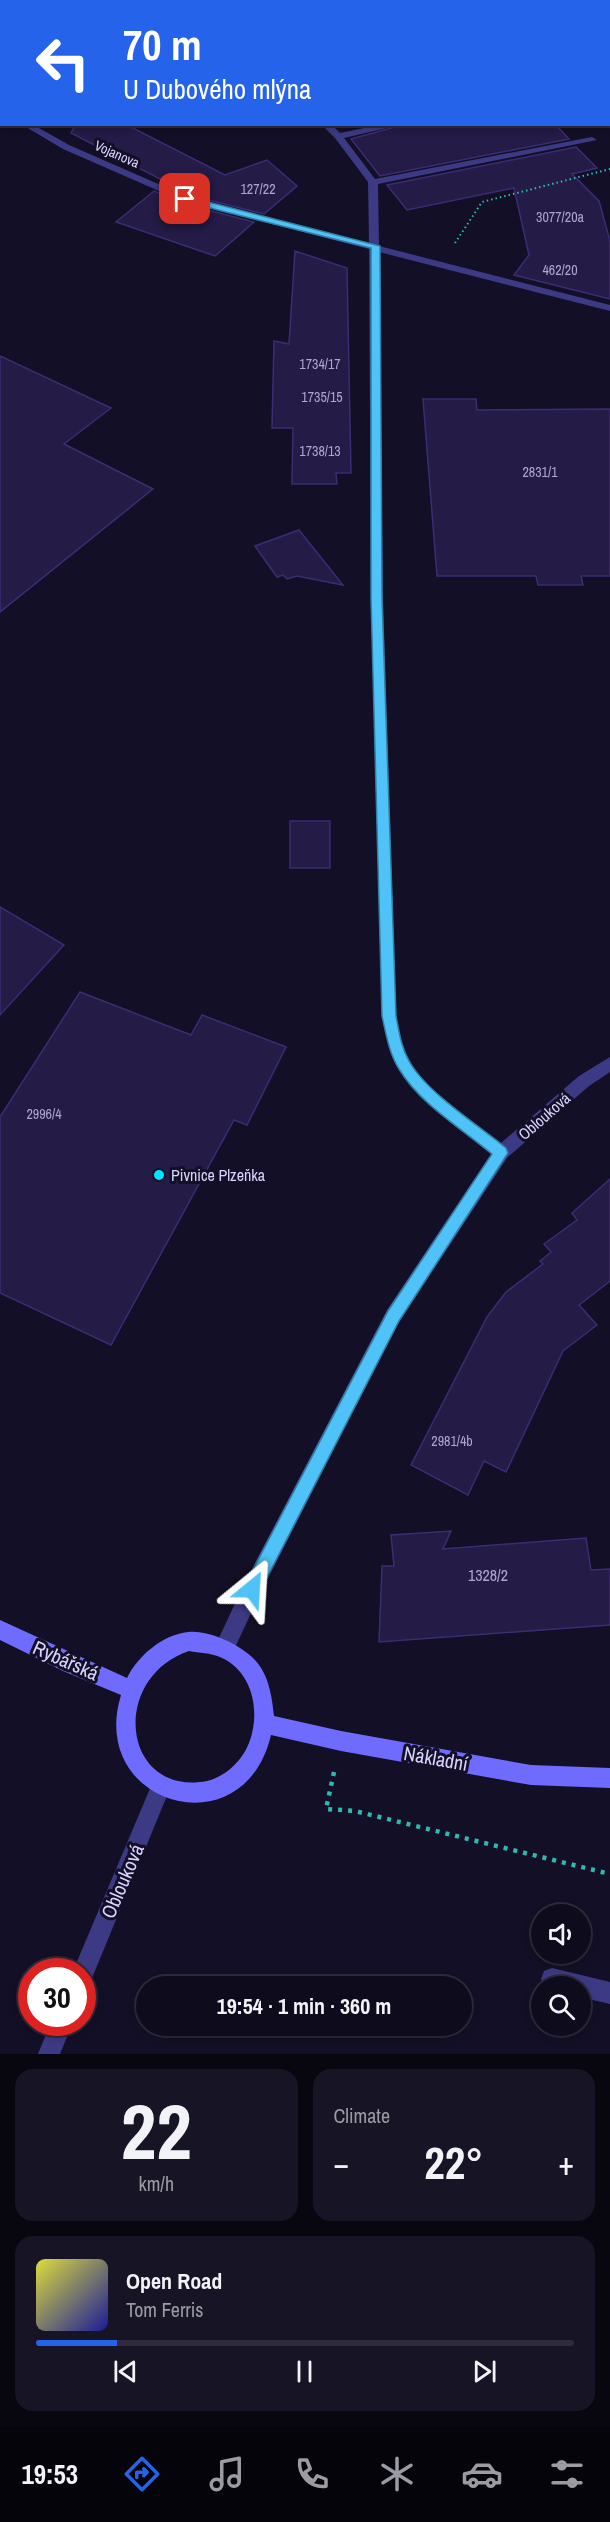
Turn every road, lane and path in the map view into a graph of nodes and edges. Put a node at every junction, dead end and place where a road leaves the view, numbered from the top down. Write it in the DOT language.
graph roads {
  1 [pos="29,126"];
  2 [pos="327,126"];
  3 [pos="390,126"];
  4 [pos="338,136"];
  5 [pos="592,140"];
  6 [pos="610,169"];
  7 [pos="374,182"];
  8 [pos="376,246"];
  9 [pos="442,264"];
  10 [pos="610,308"];
  11 [pos="610,1064"];
  12 [pos="501,1153"];
  13 [pos="0,1630"];
  14 [pos="225,1647"];
  15 [pos="132,1690"];
  16 [pos="265,1724"];
  17 [pos="340,1741"];
  18 [pos="610,1778"];
  19 [pos="161,1786"];
  20 [pos="610,1874"];
  21 [pos="89,1958"];
  22 [pos="591,1988"];
  23 [pos="610,1993"];
  24 [pos="56,2036"];
  25 [pos="49,2054"];
  1 -- 8 [label="street, Vojanova"];
  2 -- 4 [label="street"];
  3 -- 4 [label="street"];
  4 -- 7 [label="street"];
  5 -- 7 [label="street"];
  6 -- 9 [label="path"];
  7 -- 8 [label="street"];
  8 -- 9 [label="street, Vojanova"];
  8 -- 12 [label="street"];
  9 -- 10 [label="street, Vojanova"];
  11 -- 12 [label="street, Oblouková"];
  12 -- 14 [label="street, Oblouková"];
  13 -- 15 [label="street, Rybářská"];
  14 -- 15 [label="street"];
  14 -- 16 [label="street"];
  15 -- 19 [label="street"];
  16 -- 17 [label="street, Nákladní"];
  16 -- 19 [label="street"];
  17 -- 18 [label="street, Nákladní"];
  17 -- 20 [label="path"];
  19 -- 21 [label="street, Oblouková"];
  22 -- 23 [label="street"];
  24 -- 25 [label="street"];
}
